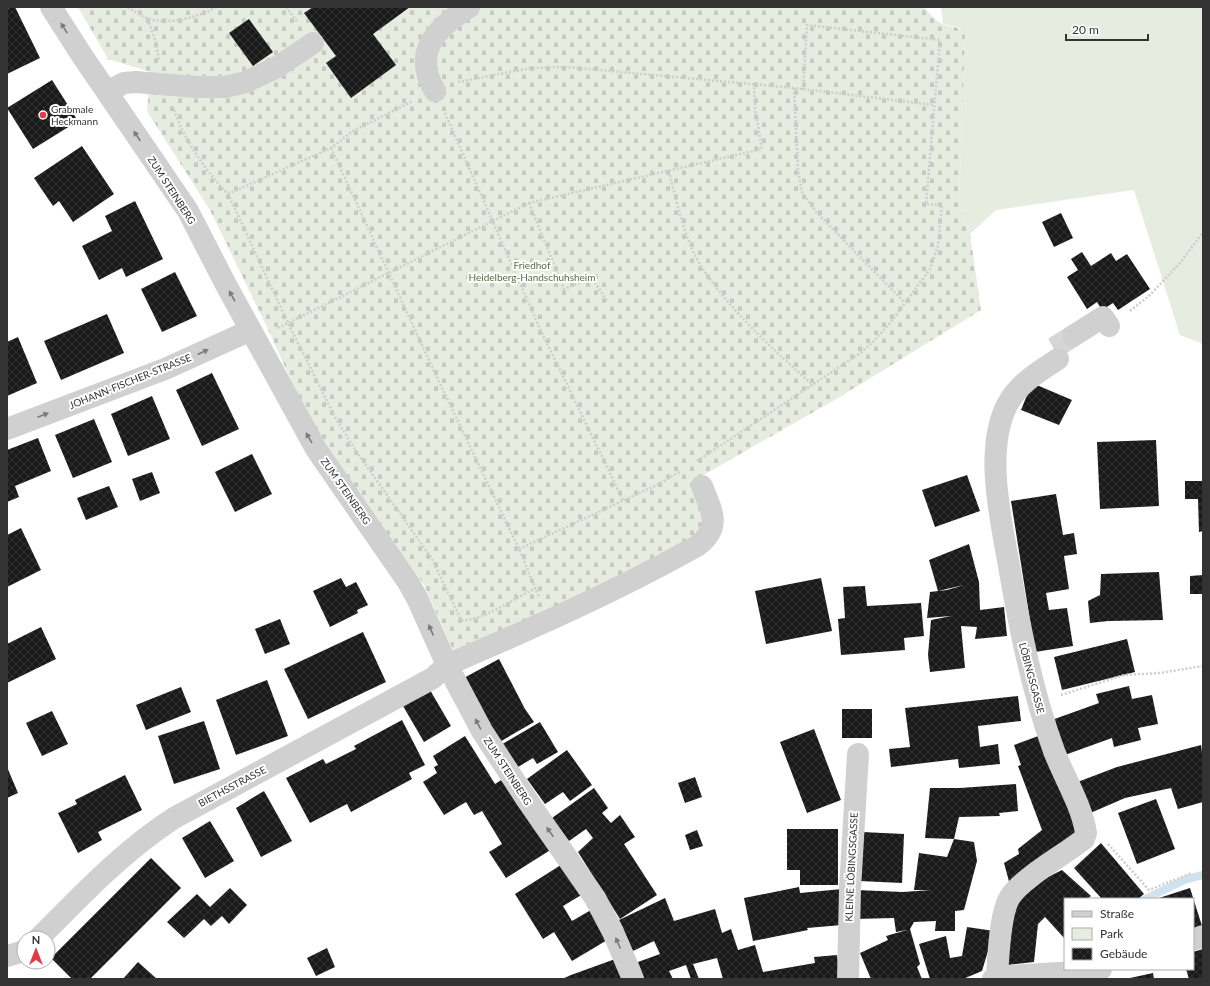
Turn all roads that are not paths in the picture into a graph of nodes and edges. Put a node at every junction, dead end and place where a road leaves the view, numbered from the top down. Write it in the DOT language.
graph roads {
  1 [pos="51,7"];
  2 [pos="469,7"];
  3 [pos="308,36"];
  4 [pos="435,91"];
  5 [pos="107,92"];
  6 [pos="1109,326"];
  7 [pos="254,335"];
  8 [pos="1073,336"];
  9 [pos="1052,358"];
  10 [pos="7,429"];
  11 [pos="702,486"];
  12 [pos="446,665"];
  13 [pos="858,754"];
  14 [pos="47,930"];
  15 [pos="1089,970"];
  16 [pos="995,978"];
  17 [pos="633,979"];
  18 [pos="848,979"];
  5 -- 1 [label="street, ZUM STEINBERG, one-way"];
  2 -- 4 [label="street"];
  3 -- 5 [label="street"];
  7 -- 5 [label="street, ZUM STEINBERG, one-way"];
  6 -- 8 [label="street"];
  10 -- 7 [label="street, JOHANN-FISCHER-STRASSE, one-way"];
  12 -- 7 [label="street, ZUM STEINBERG, one-way"];
  9 -- 16 [label="street, LÖBINGSGASSE"];
  11 -- 12 [label="street"];
  12 -- 14 [label="street, BIETHSSTRASSE"];
  17 -- 12 [label="street, ZUM STEINBERG, one-way"];
  13 -- 18 [label="street, KLEINE LÖBINGSGASSE"];
  15 -- 16 [label="street"];
}
